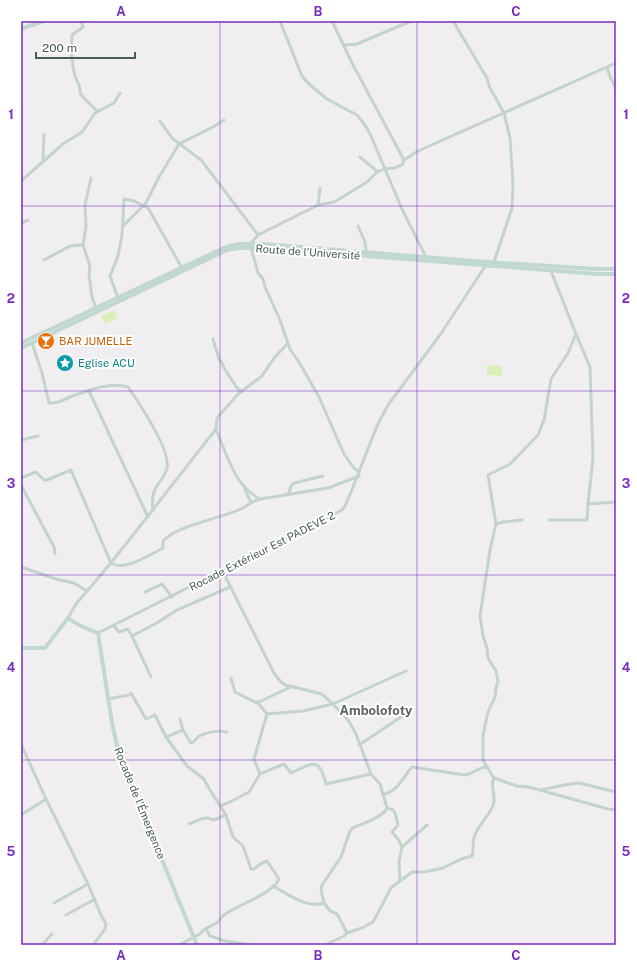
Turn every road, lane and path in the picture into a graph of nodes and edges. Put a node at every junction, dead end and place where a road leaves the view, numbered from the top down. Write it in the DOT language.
graph roads {
  1 [pos="44,21"];
  2 [pos="81,21"];
  3 [pos="280,21"];
  4 [pos="332,21"];
  5 [pos="411,21"];
  6 [pos="453,21"];
  7 [pos="21,29"];
  8 [pos="344,45"];
  9 [pos="616,63"];
  10 [pos="607,68"];
  11 [pos="616,88"];
  12 [pos="120,93"];
  13 [pos="98,111"];
  14 [pos="504,113"];
  15 [pos="224,120"];
  16 [pos="160,121"];
  17 [pos="44,134"];
  18 [pos="179,144"];
  19 [pos="360,156"];
  20 [pos="404,160"];
  21 [pos="43,161"];
  22 [pos="384,169"];
  23 [pos="378,172"];
  24 [pos="91,178"];
  25 [pos="21,181"];
  26 [pos="320,188"];
  27 [pos="318,205"];
  28 [pos="143,206"];
  29 [pos="28,220"];
  30 [pos="21,224"];
  31 [pos="124,225"];
  32 [pos="358,226"];
  33 [pos="258,235"];
  34 [pos="83,245"];
  35 [pos="250,246"];
  36 [pos="284,248"];
  37 [pos="366,252"];
  38 [pos="426,257"];
  39 [pos="44,260"];
  40 [pos="494,262"];
  41 [pos="486,266"];
  42 [pos="182,268"];
  43 [pos="616,269"];
  44 [pos="551,271"];
  45 [pos="616,274"];
  46 [pos="118,298"];
  47 [pos="96,308"];
  48 [pos="576,334"];
  49 [pos="213,339"];
  50 [pos="21,343"];
  51 [pos="32,343"];
  52 [pos="288,344"];
  53 [pos="21,348"];
  54 [pos="89,391"];
  55 [pos="242,392"];
  56 [pos="216,429"];
  57 [pos="38,436"];
  58 [pos="21,440"];
  59 [pos="359,474"];
  60 [pos="323,476"];
  61 [pos="21,478"];
  62 [pos="21,485"];
  63 [pos="244,487"];
  64 [pos="288,495"];
  65 [pos="260,499"];
  66 [pos="251,502"];
  67 [pos="616,502"];
  68 [pos="588,504"];
  69 [pos="153,511"];
  70 [pos="148,517"];
  71 [pos="522,520"];
  72 [pos="549,520"];
  73 [pos="496,524"];
  74 [pos="55,554"];
  75 [pos="111,563"];
  76 [pos="21,567"];
  77 [pos="222,570"];
  78 [pos="230,587"];
  79 [pos="87,591"];
  80 [pos="145,592"];
  81 [pos="172,596"];
  82 [pos="68,618"];
  83 [pos="114,626"];
  84 [pos="98,634"];
  85 [pos="132,636"];
  86 [pos="21,648"];
  87 [pos="406,671"];
  88 [pos="151,677"];
  89 [pos="231,678"];
  90 [pos="292,686"];
  91 [pos="108,699"];
  92 [pos="256,702"];
  93 [pos="334,704"];
  94 [pos="407,713"];
  95 [pos="268,714"];
  96 [pos="180,719"];
  97 [pos="184,730"];
  98 [pos="226,732"];
  99 [pos="166,737"];
  100 [pos="21,744"];
  101 [pos="360,745"];
  102 [pos="487,767"];
  103 [pos="260,774"];
  104 [pos="371,774"];
  105 [pos="494,778"];
  106 [pos="541,790"];
  107 [pos="616,792"];
  108 [pos="384,794"];
  109 [pos="46,799"];
  110 [pos="220,806"];
  111 [pos="387,808"];
  112 [pos="616,810"];
  113 [pos="21,815"];
  114 [pos="226,815"];
  115 [pos="189,824"];
  116 [pos="427,825"];
  117 [pos="402,846"];
  118 [pos="400,880"];
  119 [pos="88,884"];
  120 [pos="273,886"];
  121 [pos="95,899"];
  122 [pos="54,902"];
  123 [pos="324,904"];
  124 [pos="66,915"];
  125 [pos="206,929"];
  126 [pos="347,933"];
  127 [pos="52,934"];
  128 [pos="194,937"];
  129 [pos="42,945"];
  130 [pos="93,945"];
  131 [pos="179,945"];
  132 [pos="197,945"];
  133 [pos="252,945"];
  134 [pos="325,945"];
  1 -- 7 [label="main road"];
  2 -- 13 [label="street"];
  3 -- 22 [label="street"];
  4 -- 8 [label="street"];
  5 -- 8 [label="street"];
  6 -- 14 [label="street"];
  8 -- 20 [label="street"];
  9 -- 10 [label="street"];
  10 -- 11 [label="street"];
  10 -- 14 [label="street"];
  12 -- 13 [label="street"];
  13 -- 21 [label="street"];
  14 -- 20 [label="street"];
  14 -- 40 [label="street"];
  15 -- 18 [label="street"];
  16 -- 18 [label="street"];
  17 -- 21 [label="street"];
  18 -- 28 [label="street"];
  18 -- 33 [label="street"];
  19 -- 23 [label="street"];
  20 -- 22 [label="street"];
  21 -- 25 [label="street"];
  22 -- 23 [label="street"];
  22 -- 38 [label="street"];
  23 -- 27 [label="street"];
  24 -- 34 [label="street"];
  26 -- 27 [label="street"];
  27 -- 33 [label="street"];
  28 -- 31 [label="street"];
  28 -- 31 [label="street"];
  28 -- 42 [label="street"];
  29 -- 30 [label="street"];
  31 -- 46 [label="street"];
  32 -- 37 [label="street"];
  33 -- 35 [label="street"];
  34 -- 39 [label="street"];
  34 -- 47 [label="street"];
  35 -- 36 [label="main road, Route de l'Université"];
  35 -- 42 [label="main road, Route de l'Université"];
  35 -- 51 [label="main road, Route de l'Université"];
  35 -- 52 [label="street"];
  36 -- 37 [label="main road, Route de l'Université"];
  36 -- 41 [label="main road, Route de l'Université"];
  37 -- 38 [label="main road, Route de l'Université"];
  38 -- 40 [label="main road, Route de l'Université"];
  40 -- 43 [label="main road, Route de l'Université"];
  41 -- 44 [label="main road, Route de l'Université"];
  41 -- 59 [label="street, Rocade Extérieur Est PADEVE 2"];
  42 -- 46 [label="main road, Route de l'Université"];
  44 -- 45 [label="main road, Route de l'Université"];
  44 -- 48 [label="street"];
  46 -- 47 [label="main road, Route de l'Université"];
  47 -- 50 [label="main road, Route de l'Université"];
  48 -- 68 [label="street"];
  48 -- 73 [label="street"];
  49 -- 55 [label="street"];
  51 -- 53 [label="main road, Route de l'Université"];
  51 -- 54 [label="street"];
  52 -- 55 [label="street"];
  52 -- 59 [label="street"];
  54 -- 69 [label="street"];
  54 -- 70 [label="street"];
  55 -- 56 [label="street"];
  56 -- 63 [label="street"];
  56 -- 69 [label="street"];
  57 -- 58 [label="street"];
  59 -- 64 [label="street"];
  59 -- 77 [label="street, Rocade Extérieur Est PADEVE 2"];
  60 -- 64 [label="street"];
  61 -- 75 [label="street"];
  62 -- 74 [label="street"];
  63 -- 65 [label="street"];
  63 -- 66 [label="street"];
  64 -- 65 [label="street"];
  65 -- 66 [label="street"];
  66 -- 75 [label="street"];
  67 -- 68 [label="street"];
  68 -- 72 [label="street"];
  69 -- 70 [label="street"];
  70 -- 75 [label="street"];
  71 -- 73 [label="street"];
  73 -- 102 [label="street"];
  75 -- 79 [label="street"];
  76 -- 79 [label="street"];
  77 -- 78 [label="street"];
  77 -- 81 [label="street, Rocade Extérieur Est PADEVE 2"];
  78 -- 85 [label="street"];
  78 -- 90 [label="street"];
  79 -- 82 [label="street"];
  80 -- 81 [label="street"];
  81 -- 83 [label="street, Rocade Extérieur Est PADEVE 2"];
  82 -- 84 [label="main road"];
  82 -- 86 [label="main road"];
  83 -- 84 [label="street, Rocade Extérieur Est PADEVE 2"];
  83 -- 85 [label="street"];
  84 -- 91 [label="main road, Rocade de l'Émergence"];
  85 -- 88 [label="street"];
  87 -- 93 [label="street"];
  89 -- 92 [label="street"];
  90 -- 92 [label="street"];
  90 -- 93 [label="street"];
  91 -- 99 [label="street"];
  91 -- 128 [label="main road, Rocade de l'Émergence"];
  92 -- 95 [label="street"];
  93 -- 95 [label="street"];
  93 -- 101 [label="street"];
  94 -- 101 [label="street"];
  95 -- 103 [label="street"];
  96 -- 97 [label="street"];
  97 -- 98 [label="street"];
  97 -- 99 [label="street"];
  99 -- 110 [label="street"];
  100 -- 109 [label="street"];
  101 -- 104 [label="street"];
  102 -- 105 [label="street"];
  102 -- 108 [label="street"];
  103 -- 104 [label="street"];
  103 -- 110 [label="street"];
  104 -- 108 [label="street"];
  105 -- 106 [label="street"];
  105 -- 118 [label="street"];
  106 -- 107 [label="street"];
  106 -- 112 [label="street"];
  108 -- 111 [label="street"];
  109 -- 113 [label="street"];
  109 -- 119 [label="street"];
  110 -- 114 [label="street"];
  111 -- 117 [label="street"];
  111 -- 123 [label="street"];
  114 -- 115 [label="street"];
  114 -- 120 [label="street"];
  116 -- 117 [label="street"];
  117 -- 118 [label="street"];
  118 -- 126 [label="street"];
  119 -- 121 [label="street"];
  119 -- 122 [label="street"];
  120 -- 123 [label="street"];
  120 -- 125 [label="street"];
  121 -- 124 [label="street"];
  121 -- 130 [label="street"];
  123 -- 126 [label="street"];
  125 -- 128 [label="street"];
  125 -- 133 [label="street"];
  126 -- 134 [label="street"];
  127 -- 129 [label="street"];
  128 -- 131 [label="street"];
  128 -- 132 [label="main road, Rocade de l'Émergence"];
}
